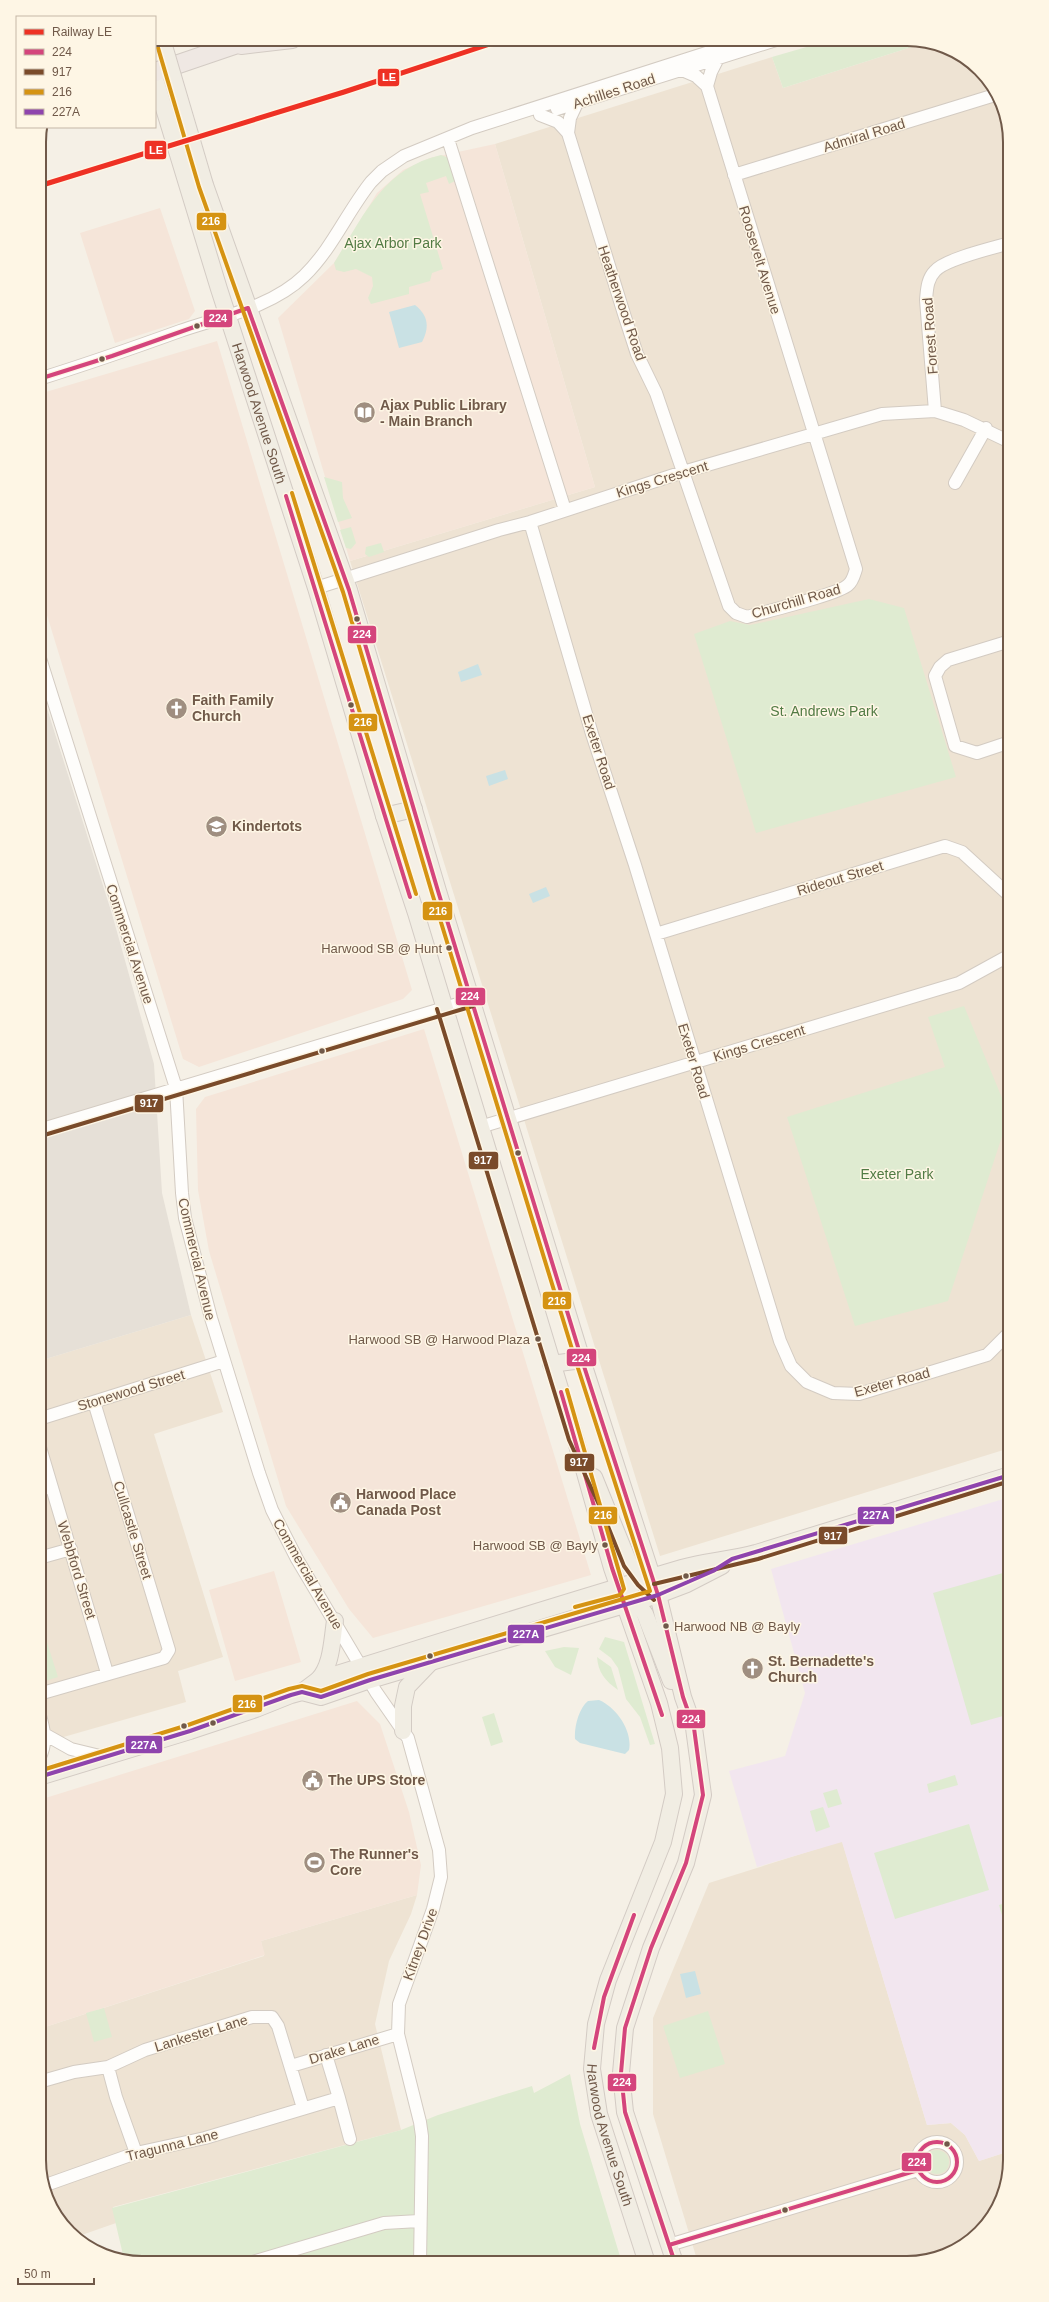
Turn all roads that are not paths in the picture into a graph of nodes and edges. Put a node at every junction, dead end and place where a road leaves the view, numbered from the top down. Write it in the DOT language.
graph roads {
  1 [pos="164,46"];
  2 [pos="232,46"];
  3 [pos="728,46"];
  4 [pos="757,46"];
  5 [pos="718,58"];
  6 [pos="682,70"];
  7 [pos="156,72"];
  8 [pos="156,82"];
  9 [pos="707,86"];
  10 [pos="991,96"];
  11 [pos="577,103"];
  12 [pos="540,115"];
  13 [pos="568,132"];
  14 [pos="448,139"];
  15 [pos="734,175"];
  16 [pos="1003,245"];
  17 [pos="248,308"];
  18 [pos="228,315"];
  19 [pos="46,377"];
  20 [pos="934,411"];
  21 [pos="986,428"];
  22 [pos="815,432"];
  23 [pos="1003,438"];
  24 [pos="683,472"];
  25 [pos="955,483"];
  26 [pos="565,510"];
  27 [pos="530,522"];
  28 [pos="345,579"];
  29 [pos="316,588"];
  30 [pos="1003,643"];
  31 [pos="46,678"];
  32 [pos="1003,744"];
  33 [pos="414,808"];
  34 [pos="384,816"];
  35 [pos="1003,890"];
  36 [pos="656,934"];
  37 [pos="1003,959"];
  38 [pos="471,1000"];
  39 [pos="443,1007"];
  40 [pos="694,1063"];
  41 [pos="176,1088"];
  42 [pos="508,1119"];
  43 [pos="480,1127"];
  44 [pos="46,1128"];
  45 [pos="1003,1341"];
  46 [pos="582,1360"];
  47 [pos="224,1361"];
  48 [pos="551,1364"];
  49 [pos="94,1402"];
  50 [pos="46,1417"];
  51 [pos="575,1438"];
  52 [pos="46,1468"];
  53 [pos="1003,1477"];
  54 [pos="51,1486"];
  55 [pos="46,1488"];
  56 [pos="71,1549"];
  57 [pos="46,1556"];
  58 [pos="732,1560"];
  59 [pos="647,1579"];
  60 [pos="618,1589"];
  61 [pos="658,1594"];
  62 [pos="631,1602"];
  63 [pos="335,1621"];
  64 [pos="430,1663"];
  65 [pos="107,1673"];
  66 [pos="365,1673"];
  67 [pos="318,1680"];
  68 [pos="46,1692"];
  69 [pos="302,1692"];
  70 [pos="683,1697"];
  71 [pos="404,1731"];
  72 [pos="46,1735"];
  73 [pos="104,1757"];
  74 [pos="46,1775"];
  75 [pos="398,2034"];
  76 [pos="326,2055"];
  77 [pos="290,2066"];
  78 [pos="108,2067"];
  79 [pos="46,2080"];
  80 [pos="338,2098"];
  81 [pos="303,2108"];
  82 [pos="350,2139"];
  83 [pos="136,2153"];
  84 [pos="918,2170"];
  85 [pos="49,2184"];
  86 [pos="419,2221"];
  87 [pos="669,2245"];
  88 [pos="273,2256"];
  89 [pos="420,2256"];
  90 [pos="645,2256"];
  91 [pos="650,2256"];
  92 [pos="673,2256"];
  1 -- 17 [label="main road, Harwood Avenue South, bridge"];
  2 -- 7 [label="highway"];
  3 -- 14 [label="street, Achilles Road"];
  4 -- 5 [label="street, Achilles Road"];
  5 -- 6 [label="street, Achilles Road"];
  5 -- 9 [label="street"];
  6 -- 9 [label="street"];
  6 -- 11 [label="street, Achilles Road"];
  8 -- 18 [label="main road, Harwood Avenue South"];
  9 -- 15 [label="street, Roosevelt Avenue"];
  10 -- 15 [label="street, Admiral Road"];
  11 -- 12 [label="street, Achilles Road"];
  11 -- 13 [label="street"];
  12 -- 13 [label="street"];
  12 -- 14 [label="street, Achilles Road"];
  13 -- 24 [label="street, Heatherwood Road"];
  14 -- 17 [label="street, Achilles Road"];
  14 -- 26 [label="street"];
  15 -- 22 [label="street, Roosevelt Avenue"];
  16 -- 20 [label="street, Forest Road"];
  17 -- 18 [label="street, Achilles Road"];
  17 -- 28 [label="main road, Harwood Avenue South"];
  18 -- 19 [label="street, Achilles Road"];
  18 -- 29 [label="main road, Harwood Avenue South"];
  20 -- 21 [label="street, Kings Crescent"];
  20 -- 22 [label="street, Kings Crescent"];
  21 -- 23 [label="street, Kings Crescent"];
  21 -- 25 [label="street"];
  22 -- 24 [label="street, Kings Crescent"];
  22 -- 24 [label="street, Churchill Road"];
  24 -- 26 [label="street, Kings Crescent"];
  26 -- 27 [label="street, Kings Crescent"];
  27 -- 28 [label="street, Kings Crescent"];
  27 -- 36 [label="street, Exeter Road"];
  28 -- 29 [label="street, Kings Crescent"];
  28 -- 33 [label="main road, Harwood Avenue South"];
  29 -- 34 [label="main road, Harwood Avenue South"];
  30 -- 32 [label="street"];
  31 -- 41 [label="street, Commercial Avenue"];
  33 -- 34 [label="main road"];
  33 -- 38 [label="main road, Harwood Avenue South"];
  34 -- 39 [label="main road, Harwood Avenue South"];
  35 -- 36 [label="street, Rideout Street"];
  36 -- 40 [label="street, Exeter Road"];
  37 -- 40 [label="street, Kings Crescent"];
  38 -- 39 [label="street"];
  38 -- 42 [label="main road, Harwood Avenue South"];
  39 -- 41 [label="street"];
  39 -- 43 [label="main road, Harwood Avenue South"];
  40 -- 42 [label="street, Kings Crescent"];
  40 -- 45 [label="street, Exeter Road"];
  41 -- 44 [label="street"];
  41 -- 47 [label="street, Commercial Avenue"];
  42 -- 43 [label="street, Kings Crescent"];
  42 -- 46 [label="main road, Harwood Avenue South"];
  43 -- 48 [label="main road, Harwood Avenue South"];
  46 -- 48 [label="main road"];
  46 -- 59 [label="main road, Harwood Avenue South"];
  47 -- 49 [label="street, Stonewood Street"];
  47 -- 63 [label="street, Commercial Avenue"];
  48 -- 51 [label="main road, Harwood Avenue South"];
  49 -- 50 [label="street, Stonewood Street"];
  49 -- 65 [label="street, Cullcastle Street"];
  51 -- 59 [label="main road"];
  51 -- 60 [label="main road, Harwood Avenue South"];
  52 -- 54 [label="street, Webbford Street"];
  53 -- 58 [label="main road"];
  54 -- 55 [label="street"];
  54 -- 56 [label="street, Webbford Street"];
  56 -- 57 [label="street"];
  56 -- 65 [label="street, Webbford Street"];
  58 -- 59 [label="main road"];
  58 -- 61 [label="main road"];
  59 -- 60 [label="main road"];
  59 -- 61 [label="main road, Harwood Avenue South"];
  60 -- 62 [label="main road"];
  60 -- 66 [label="main road"];
  61 -- 62 [label="main road"];
  61 -- 70 [label="main road, Harwood Avenue South"];
  62 -- 64 [label="main road"];
  62 -- 70 [label="main road"];
  62 -- 90 [label="main road, Harwood Avenue South"];
  63 -- 66 [label="street, Commercial Avenue"];
  63 -- 67 [label="main road"];
  64 -- 66 [label="main road"];
  64 -- 71 [label="main road"];
  65 -- 68 [label="street"];
  66 -- 67 [label="main road"];
  66 -- 69 [label="main road"];
  66 -- 71 [label="street, Kitney Drive"];
  67 -- 69 [label="main road"];
  69 -- 73 [label="main road"];
  70 -- 87 [label="main road, Harwood Avenue South"];
  71 -- 75 [label="street, Kitney Drive"];
  72 -- 73 [label="street"];
  73 -- 74 [label="main road"];
  75 -- 76 [label="street, Drake Lane"];
  75 -- 86 [label="street, Kitney Drive"];
  76 -- 77 [label="street, Drake Lane"];
  76 -- 80 [label="street"];
  77 -- 78 [label="street, Lankester Lane"];
  77 -- 81 [label="street, Lankester Lane"];
  78 -- 79 [label="street, Lankester Lane"];
  78 -- 83 [label="street"];
  80 -- 81 [label="street, Tragunna Lane"];
  80 -- 82 [label="street"];
  81 -- 83 [label="street, Tragunna Lane"];
  83 -- 85 [label="street, Tragunna Lane"];
  84 -- 87 [label="street"];
  86 -- 88 [label="street"];
  86 -- 89 [label="street, Kitney Drive"];
  87 -- 91 [label="main road"];
  87 -- 92 [label="main road, Harwood Avenue South"];
}
